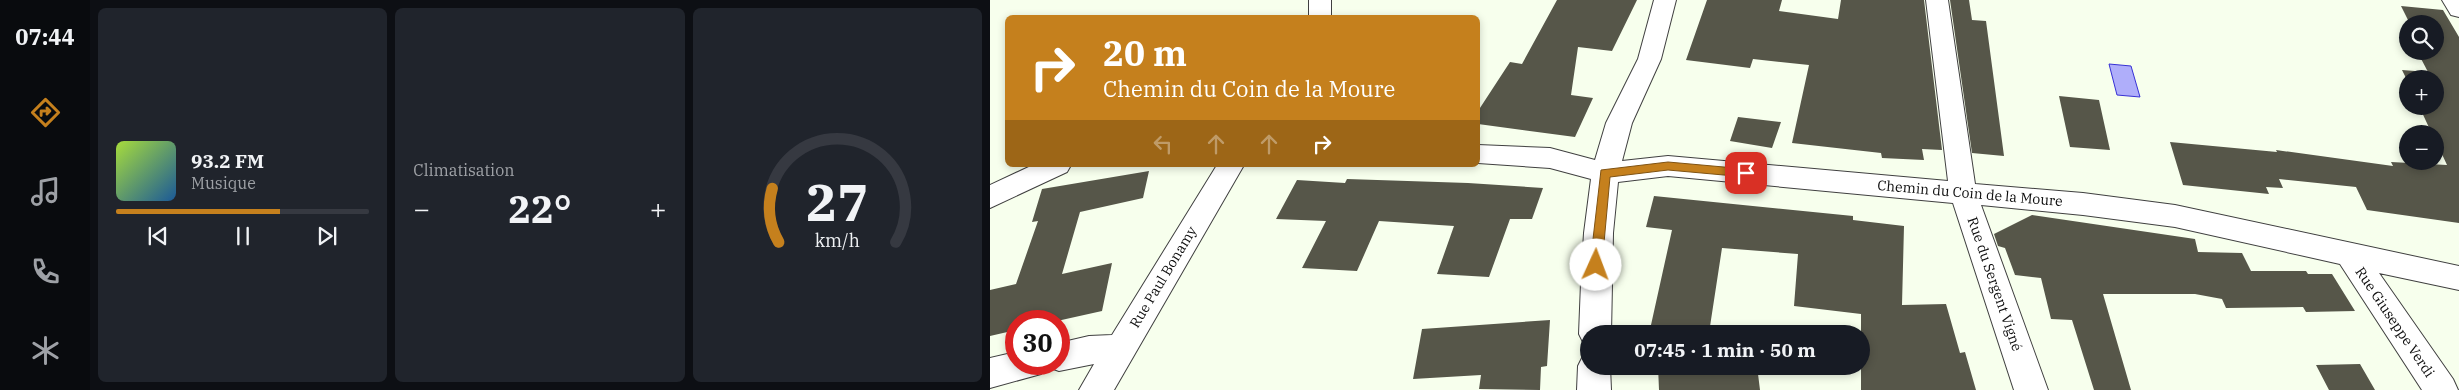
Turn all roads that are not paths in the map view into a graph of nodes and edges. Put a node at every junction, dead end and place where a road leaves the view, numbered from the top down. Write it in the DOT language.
graph roads {
  1 [pos="1320,0"];
  2 [pos="1665,0"];
  3 [pos="1937,0"];
  4 [pos="2453,0"];
  5 [pos="2459,10"];
  6 [pos="1320,15"];
  7 [pos="1480,154"];
  8 [pos="1054,167"];
  9 [pos="1230,167"];
  10 [pos="1605,173"];
  11 [pos="1963,192"];
  12 [pos="990,197"];
  13 [pos="2349,253"];
  14 [pos="2459,278"];
  15 [pos="1595,325"];
  16 [pos="1120,349"];
  17 [pos="1070,354"];
  18 [pos="1005,370"];
  19 [pos="990,373"];
  20 [pos="1594,375"];
  21 [pos="1096,390"];
  22 [pos="1594,390"];
  23 [pos="2031,390"];
  24 [pos="2441,390"];
  1 -- 6 [label="street"];
  2 -- 10 [label="street"];
  3 -- 11 [label="street, Rue du Sergent Vigné"];
  4 -- 5 [label="street"];
  7 -- 10 [label="street, Chemin du Coin de la Moure"];
  8 -- 12 [label="street"];
  9 -- 16 [label="street, Rue Paul Bonamy"];
  10 -- 11 [label="street, Chemin du Coin de la Moure"];
  10 -- 15 [label="street"];
  11 -- 13 [label="street, Chemin du Coin de la Moure"];
  11 -- 23 [label="street, Rue du Sergent Vigné"];
  13 -- 14 [label="street, Chemin du Coin de la Moure"];
  13 -- 24 [label="street, Rue Giuseppe Verdi"];
  16 -- 17 [label="street"];
  16 -- 21 [label="street, Rue Paul Bonamy"];
  18 -- 19 [label="street"];
  20 -- 22 [label="street"];
}
